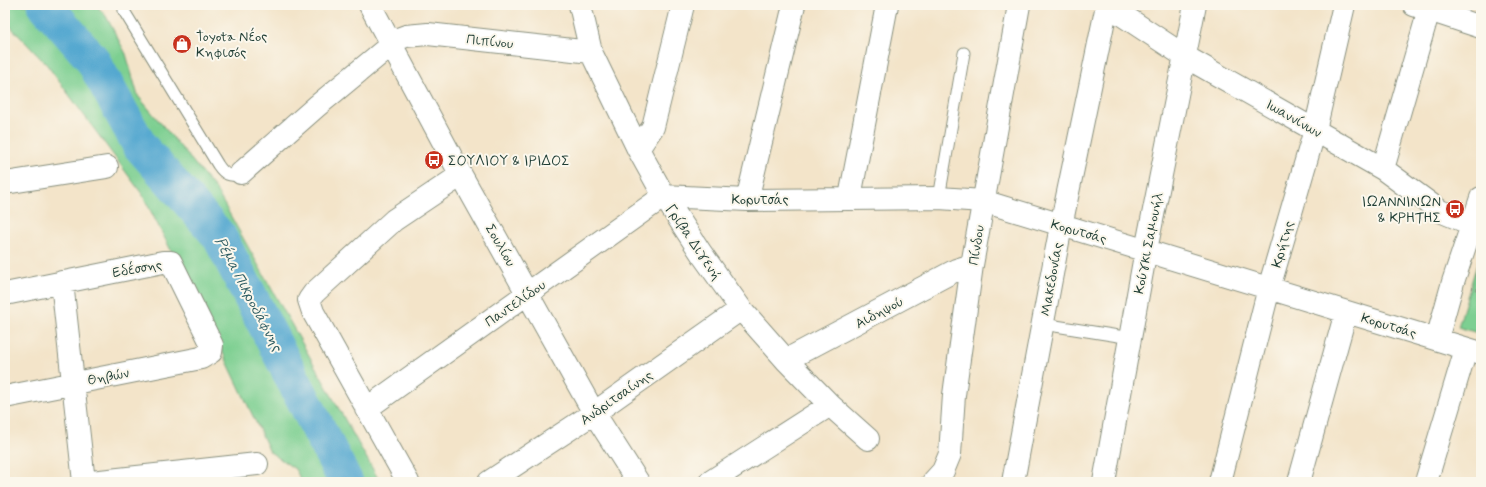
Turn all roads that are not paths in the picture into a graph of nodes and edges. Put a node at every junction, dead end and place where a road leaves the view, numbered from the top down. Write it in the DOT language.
graph roads {
  1 [pos="124,5"];
  2 [pos="370,5"];
  3 [pos="580,5"];
  4 [pos="683,5"];
  5 [pos="794,5"];
  6 [pos="887,5"];
  7 [pos="1019,5"];
  8 [pos="1107,5"];
  9 [pos="1195,5"];
  10 [pos="1344,5"];
  11 [pos="1422,7"];
  12 [pos="1481,27"];
  13 [pos="391,45"];
  14 [pos="591,52"];
  15 [pos="964,53"];
  16 [pos="1186,57"];
  17 [pos="1315,130"];
  18 [pos="638,149"];
  19 [pos="107,167"];
  20 [pos="1383,169"];
  21 [pos="241,173"];
  22 [pos="461,175"];
  23 [pos="5,183"];
  24 [pos="664,196"];
  25 [pos="850,198"];
  26 [pos="939,198"];
  27 [pos="1481,198"];
  28 [pos="747,200"];
  29 [pos="983,201"];
  30 [pos="1061,226"];
  31 [pos="1477,227"];
  32 [pos="1146,250"];
  33 [pos="972,265"];
  34 [pos="62,282"];
  35 [pos="1270,288"];
  36 [pos="5,294"];
  37 [pos="528,294"];
  38 [pos="741,309"];
  39 [pos="1346,312"];
  40 [pos="1043,324"];
  41 [pos="1131,338"];
  42 [pos="1437,339"];
  43 [pos="1473,351"];
  44 [pos="211,352"];
  45 [pos="786,360"];
  46 [pos="73,383"];
  47 [pos="5,397"];
  48 [pos="830,405"];
  49 [pos="366,409"];
  50 [pos="594,413"];
  51 [pos="868,439"];
  52 [pos="257,464"];
  53 [pos="84,482"];
  54 [pos="91,482"];
  55 [pos="408,482"];
  56 [pos="489,482"];
  57 [pos="638,482"];
  58 [pos="710,482"];
  59 [pos="933,482"];
  60 [pos="1013,482"];
  61 [pos="1104,482"];
  62 [pos="1220,482"];
  63 [pos="1299,482"];
  64 [pos="1426,482"];
  1 -- 21 [label="lane"];
  2 -- 13 [label="street, Σουλίου"];
  3 -- 14 [label="street, Γρίβα Διγενή"];
  4 -- 18 [label="street"];
  5 -- 28 [label="street"];
  6 -- 25 [label="street"];
  7 -- 29 [label="street, Πίνδου"];
  8 -- 16 [label="street, Ιωαννίνων"];
  8 -- 30 [label="street, Μακεδονίας"];
  9 -- 16 [label="street, Κούγκι Σαμουήλ"];
  10 -- 17 [label="street, Κρήτης"];
  11 -- 12 [label="street"];
  11 -- 20 [label="street"];
  13 -- 14 [label="street, Πιπίνου"];
  13 -- 21 [label="street, Πιπίνου"];
  13 -- 22 [label="street, Σουλίου"];
  14 -- 18 [label="street, Γρίβα Διγενή"];
  15 -- 26 [label="lane"];
  16 -- 17 [label="street, Ιωαννίνων"];
  16 -- 32 [label="street, Κούγκι Σαμουήλ"];
  17 -- 20 [label="street, Ιωαννίνων"];
  17 -- 35 [label="street, Κρήτης"];
  18 -- 24 [label="street, Γρίβα Διγενή"];
  19 -- 23 [label="street"];
  20 -- 31 [label="street, Ιωαννίνων"];
  22 -- 37 [label="street, Σουλίου"];
  22 -- 49 [label="street"];
  24 -- 28 [label="street, Κορυτσάς"];
  24 -- 37 [label="street, Παντελίδου"];
  24 -- 38 [label="street, Γρίβα Διγενή"];
  25 -- 26 [label="street, Κορυτσάς"];
  25 -- 28 [label="street, Κορυτσάς"];
  26 -- 29 [label="street, Κορυτσάς"];
  27 -- 31 [label="street"];
  29 -- 30 [label="street, Κορυτσάς"];
  29 -- 33 [label="street, Πίνδου"];
  30 -- 32 [label="street, Κορυτσάς"];
  30 -- 40 [label="street, Μακεδονίας"];
  31 -- 42 [label="street"];
  32 -- 35 [label="street, Κορυτσάς"];
  32 -- 41 [label="street, Κούγκι Σαμουήλ"];
  33 -- 45 [label="street, Αιδηψού"];
  33 -- 59 [label="street, Πίνδου"];
  34 -- 36 [label="street, Εδέσσης"];
  34 -- 44 [label="street, Εδέσσης"];
  34 -- 46 [label="street"];
  35 -- 39 [label="street, Κορυτσάς"];
  35 -- 62 [label="street, Κρήτης"];
  37 -- 49 [label="street, Παντελίδου"];
  37 -- 50 [label="street, Σουλίου"];
  38 -- 45 [label="street, Γρίβα Διγενή"];
  38 -- 50 [label="street, Ανδριτσαίνης"];
  39 -- 42 [label="street, Κορυτσάς"];
  39 -- 63 [label="street"];
  40 -- 41 [label="lane"];
  40 -- 60 [label="street, Μακεδονίας"];
  41 -- 61 [label="street, Κούγκι Σαμουήλ"];
  42 -- 43 [label="street, Κορυτσάς"];
  43 -- 64 [label="street"];
  44 -- 46 [label="street, Θηβών"];
  45 -- 48 [label="street, Γρίβα Διγενή"];
  46 -- 47 [label="street, Θηβών"];
  46 -- 53 [label="street"];
  48 -- 51 [label="street, Γρίβα Διγενή"];
  48 -- 58 [label="street"];
  49 -- 55 [label="street"];
  50 -- 56 [label="street, Ανδριτσαίνης"];
  50 -- 57 [label="street, Σουλίου"];
  52 -- 54 [label="street"];
}
